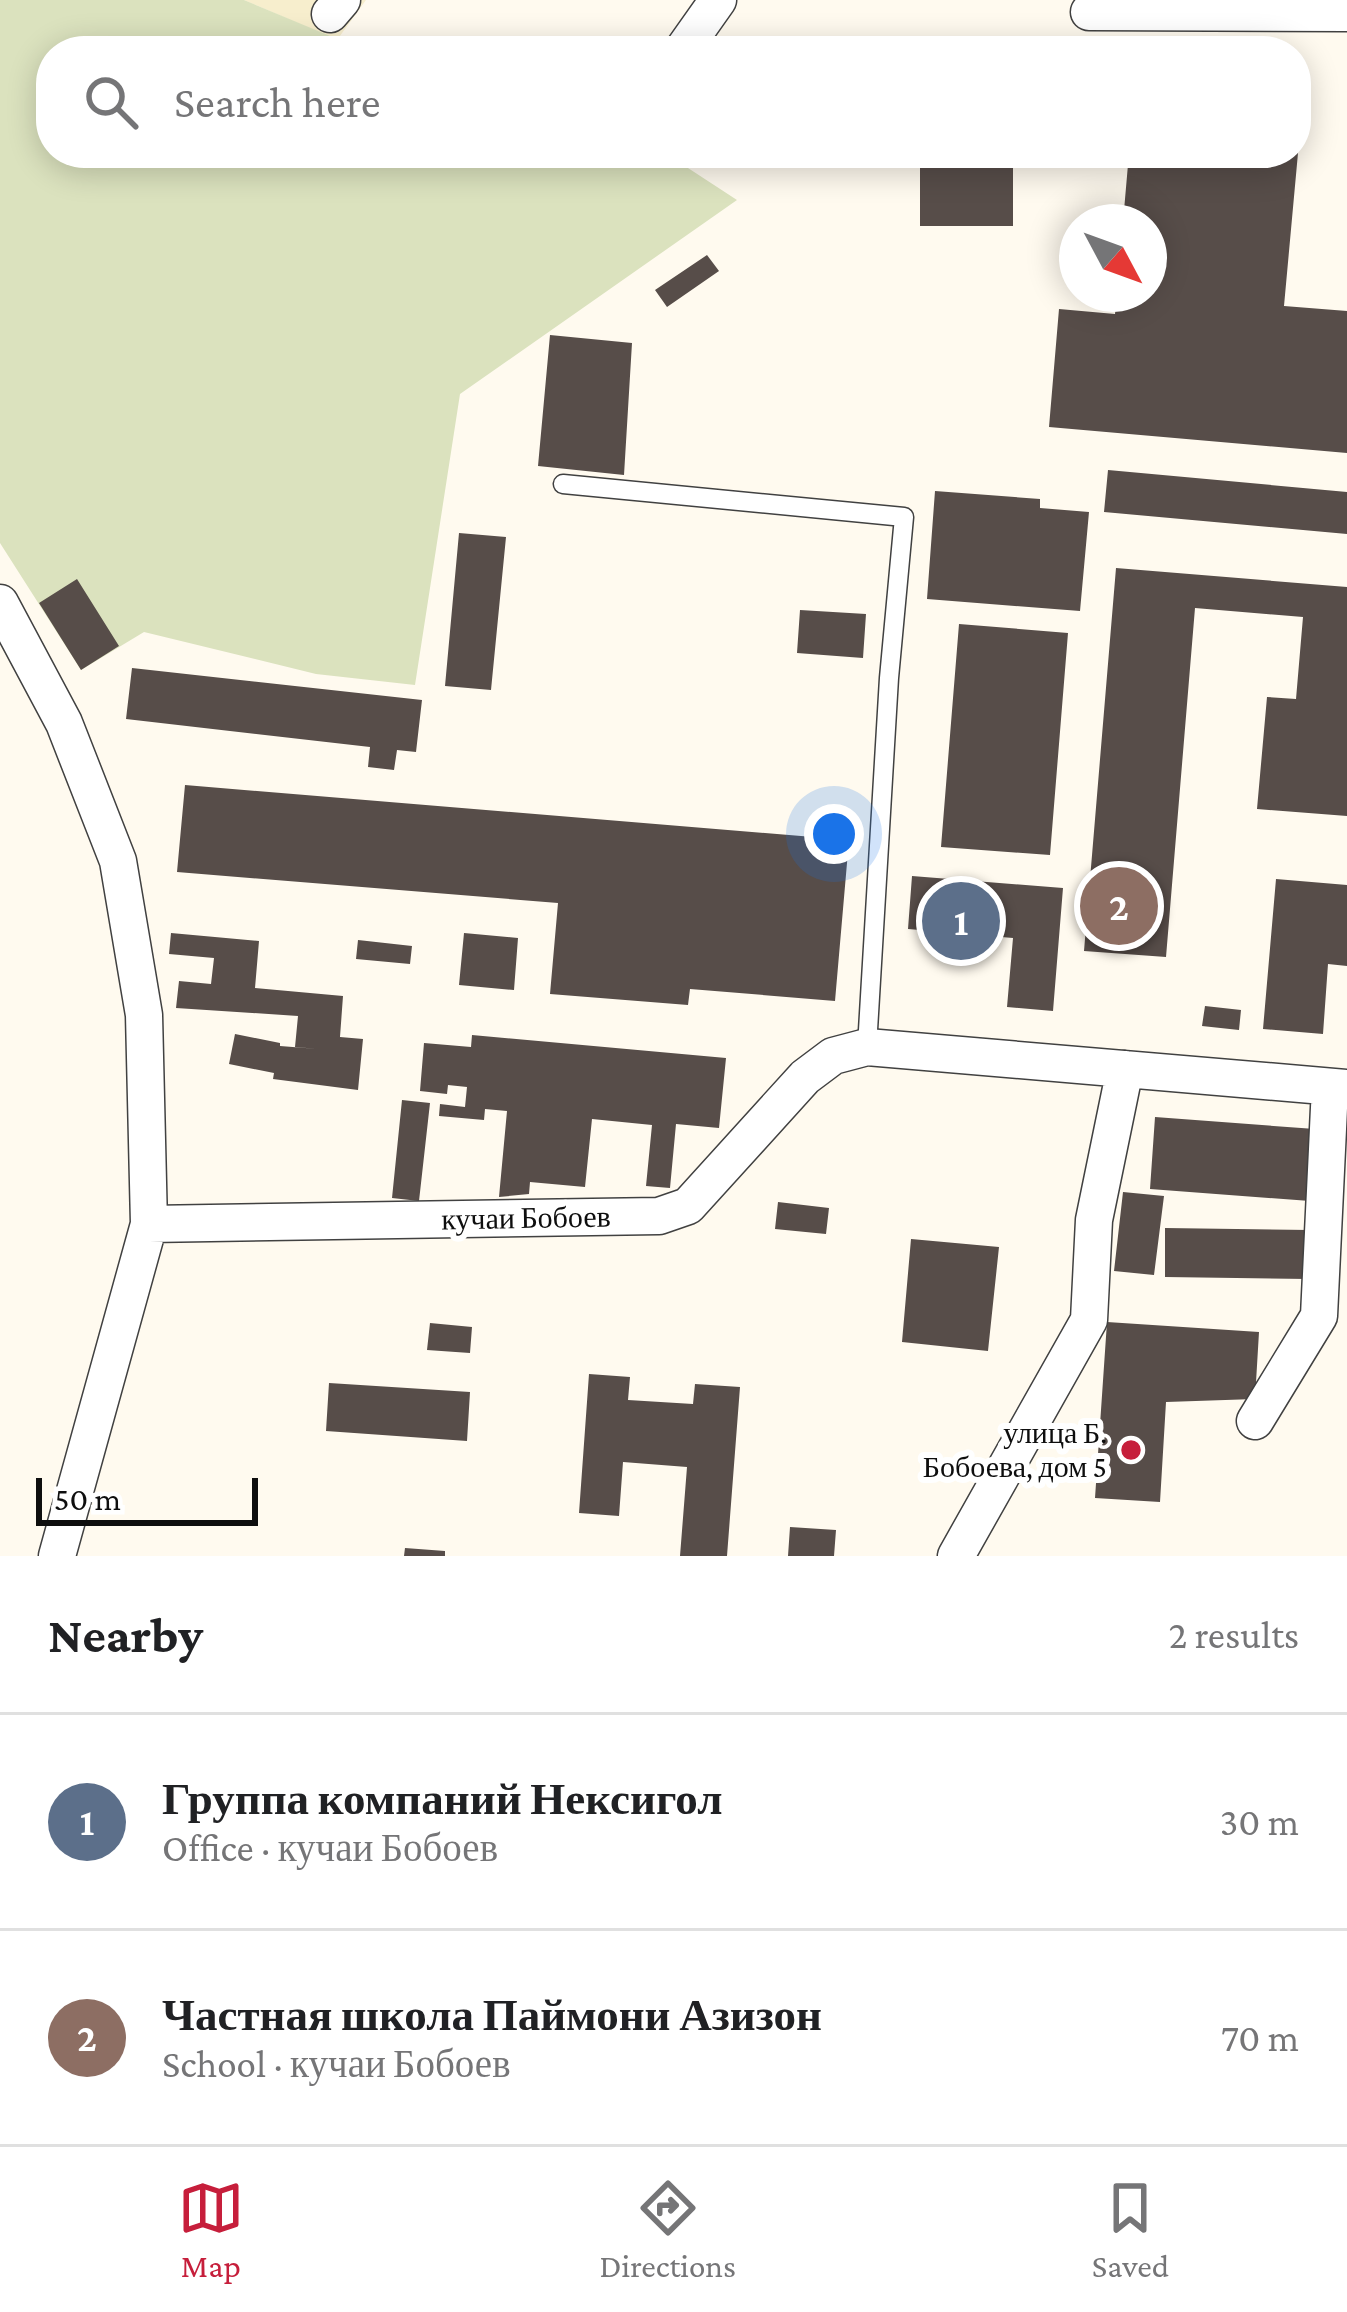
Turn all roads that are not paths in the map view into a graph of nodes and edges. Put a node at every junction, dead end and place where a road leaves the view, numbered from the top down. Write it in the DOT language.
graph roads {
  1 [pos="718,0"];
  2 [pos="1089,13"];
  3 [pos="1347,13"];
  4 [pos="693,36"];
  5 [pos="563,484"];
  6 [pos="0,603"];
  7 [pos="867,1047"];
  8 [pos="1125,1069"];
  9 [pos="1339,1088"];
  10 [pos="149,1224"];
  11 [pos="1255,1421"];
  12 [pos="57,1556"];
  13 [pos="956,1556"];
  1 -- 4 [label="street"];
  2 -- 3 [label="street"];
  5 -- 7 [label="lane"];
  6 -- 10 [label="street"];
  7 -- 8 [label="street, кучаи Бобоев"];
  7 -- 10 [label="street, кучаи Бобоев"];
  8 -- 9 [label="street, кучаи Бобоев"];
  8 -- 13 [label="street"];
  9 -- 11 [label="street"];
  10 -- 12 [label="street"];
}
